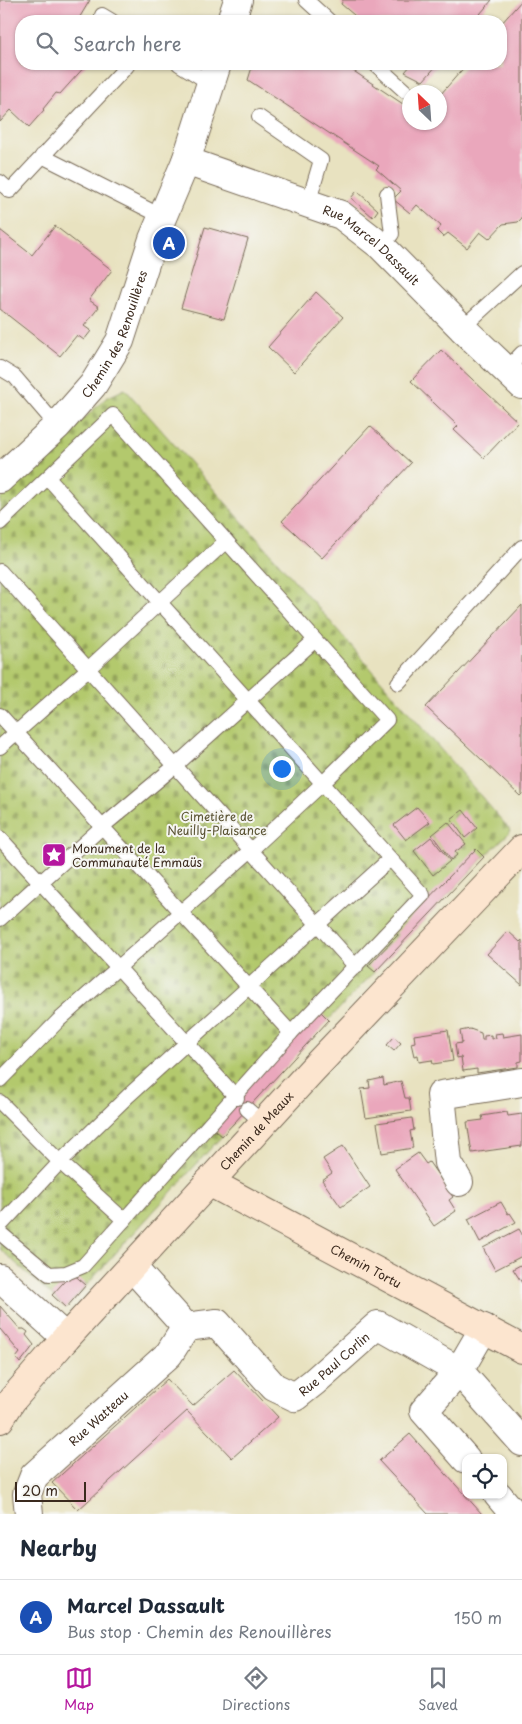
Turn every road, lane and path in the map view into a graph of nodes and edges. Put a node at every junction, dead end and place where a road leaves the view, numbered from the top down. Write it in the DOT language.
graph roads {
  1 [pos="238,0"];
  2 [pos="306,0"];
  3 [pos="233,15"];
  4 [pos="322,15"];
  5 [pos="123,70"];
  6 [pos="200,70"];
  7 [pos="382,70"];
  8 [pos="214,74"];
  9 [pos="402,88"];
  10 [pos="259,117"];
  11 [pos="42,156"];
  12 [pos="186,161"];
  13 [pos="0,182"];
  14 [pos="387,194"];
  15 [pos="308,204"];
  16 [pos="162,217"];
  17 [pos="381,246"];
  18 [pos="522,273"];
  19 [pos="462,328"];
  20 [pos="0,368"];
  21 [pos="517,369"];
  22 [pos="57,426"];
  23 [pos="48,478"];
  24 [pos="0,479"];
  25 [pos="0,523"];
  26 [pos="226,541"];
  27 [pos="522,547"];
  28 [pos="0,571"];
  29 [pos="159,603"];
  30 [pos="315,640"];
  31 [pos="88,669"];
  32 [pos="398,683"];
  33 [pos="247,701"];
  34 [pos="0,715"];
  35 [pos="16,732"];
  36 [pos="0,747"];
  37 [pos="175,766"];
  38 [pos="322,784"];
  39 [pos="102,827"];
  40 [pos="0,838"];
  41 [pos="522,849"];
  42 [pos="251,850"];
  43 [pos="390,859"];
  44 [pos="41,882"];
  45 [pos="180,912"];
  46 [pos="0,919"];
  47 [pos="318,924"];
  48 [pos="118,967"];
  49 [pos="356,967"];
  50 [pos="249,987"];
  51 [pos="291,1033"];
  52 [pos="187,1044"];
  53 [pos="0,1080"];
  54 [pos="522,1082"];
  55 [pos="236,1097"];
  56 [pos="0,1102"];
  57 [pos="60,1162"];
  58 [pos="210,1182"];
  59 [pos="459,1182"];
  60 [pos="124,1220"];
  61 [pos="0,1226"];
  62 [pos="0,1232"];
  63 [pos="132,1267"];
  64 [pos="0,1278"];
  65 [pos="186,1327"];
  66 [pos="484,1328"];
  67 [pos="66,1338"];
  68 [pos="522,1349"];
  69 [pos="459,1371"];
  70 [pos="0,1419"];
  71 [pos="522,1442"];
  72 [pos="462,1455"];
  73 [pos="501,1499"];
  74 [pos="29,1514"];
  75 [pos="514,1514"];
  1 -- 3 [label="street"];
  2 -- 4 [label="lane"];
  5 -- 11 [label="lane"];
  6 -- 8 [label="lane"];
  7 -- 9 [label="lane"];
  8 -- 12 [label="street, Chemin des Renouillères"];
  10 -- 15 [label="lane"];
  11 -- 13 [label="lane"];
  11 -- 16 [label="lane"];
  12 -- 15 [label="street, Rue Marcel Dassault"];
  12 -- 16 [label="street, Chemin des Renouillères"];
  14 -- 17 [label="lane"];
  15 -- 17 [label="street, Rue Marcel Dassault"];
  16 -- 22 [label="street, Chemin des Renouillères"];
  17 -- 19 [label="street, Rue Marcel Dassault"];
  18 -- 19 [label="lane"];
  19 -- 21 [label="street, Rue Marcel Dassault"];
  20 -- 22 [label="lane"];
  22 -- 24 [label="street, Chemin des Renouillères"];
  23 -- 25 [label="lane"];
  23 -- 26 [label="lane"];
  23 -- 29 [label="lane"];
  26 -- 29 [label="lane"];
  26 -- 30 [label="lane"];
  27 -- 32 [label="lane"];
  28 -- 31 [label="lane"];
  29 -- 31 [label="lane"];
  29 -- 33 [label="lane"];
  30 -- 33 [label="lane"];
  30 -- 38 [label="lane"];
  31 -- 35 [label="lane"];
  31 -- 37 [label="lane"];
  33 -- 37 [label="lane"];
  33 -- 38 [label="lane"];
  34 -- 35 [label="lane"];
  35 -- 36 [label="lane"];
  35 -- 39 [label="lane"];
  37 -- 39 [label="lane"];
  37 -- 42 [label="lane"];
  38 -- 42 [label="lane"];
  38 -- 43 [label="lane"];
  39 -- 44 [label="lane"];
  39 -- 45 [label="lane"];
  40 -- 44 [label="lane"];
  41 -- 58 [label="main road, Chemin de Meaux"];
  42 -- 45 [label="lane"];
  42 -- 47 [label="lane"];
  43 -- 47 [label="lane"];
  43 -- 49 [label="lane"];
  44 -- 46 [label="lane"];
  44 -- 48 [label="lane"];
  45 -- 48 [label="lane"];
  45 -- 50 [label="lane"];
  47 -- 49 [label="lane"];
  47 -- 50 [label="lane"];
  48 -- 52 [label="lane"];
  48 -- 53 [label="lane"];
  49 -- 51 [label="lane"];
  50 -- 51 [label="lane"];
  50 -- 52 [label="lane"];
  51 -- 55 [label="lane"];
  52 -- 55 [label="lane"];
  52 -- 57 [label="lane"];
  54 -- 59 [label="street"];
  55 -- 60 [label="lane"];
  56 -- 57 [label="lane"];
  57 -- 60 [label="lane"];
  57 -- 61 [label="lane"];
  58 -- 63 [label="main road, Chemin de Meaux"];
  58 -- 66 [label="main road, Chemin Tortu"];
  60 -- 62 [label="lane"];
  63 -- 65 [label="street"];
  63 -- 67 [label="main road, Chemin de Meaux"];
  64 -- 67 [label="street"];
  65 -- 69 [label="street, Rue Paul Corlin"];
  65 -- 74 [label="street, Rue Watteau"];
  66 -- 68 [label="main road, Chemin Tortu"];
  66 -- 69 [label="street"];
  67 -- 70 [label="main road, Chemin de Meaux"];
  69 -- 71 [label="street, Rue Paul Corlin"];
  69 -- 72 [label="street"];
  73 -- 75 [label="street"];
}
